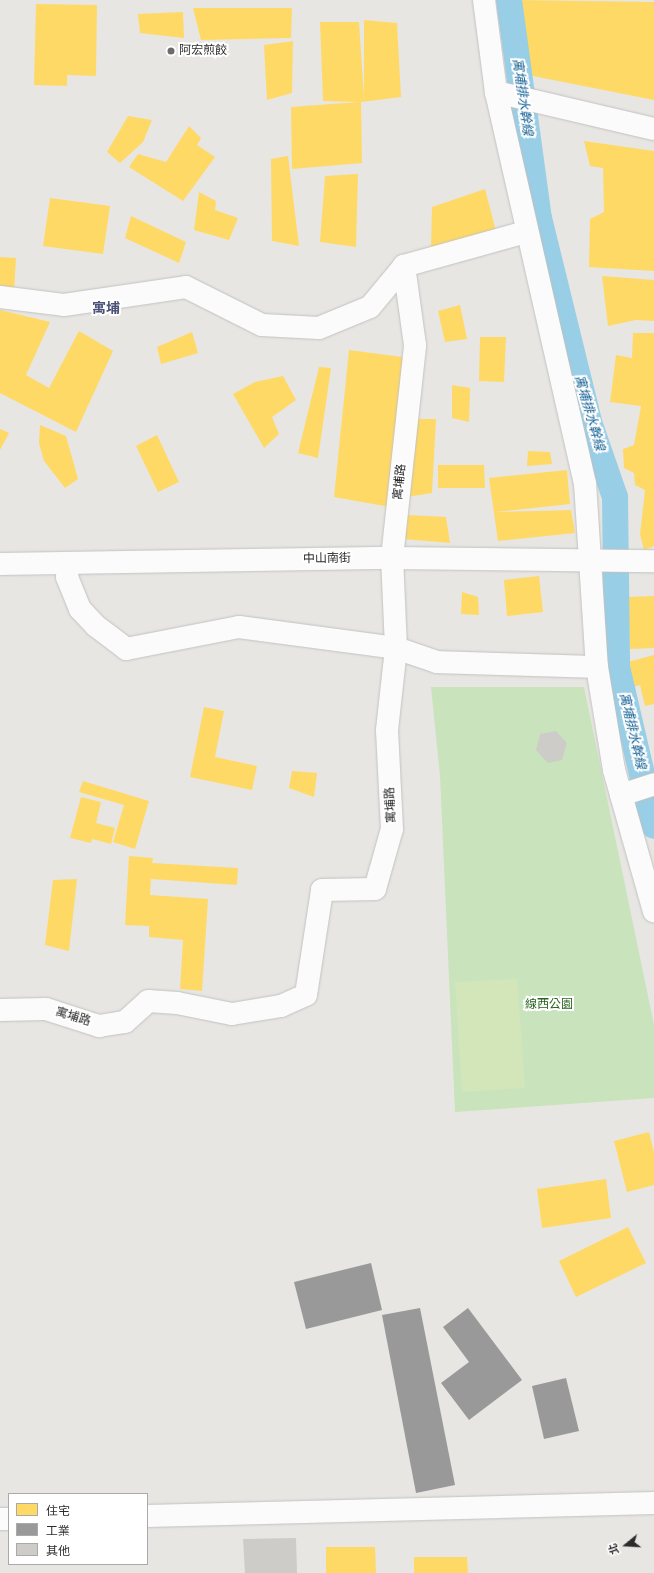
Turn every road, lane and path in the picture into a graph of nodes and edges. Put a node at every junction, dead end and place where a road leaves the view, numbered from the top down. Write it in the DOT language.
graph roads {
  1 [pos="484,0"];
  2 [pos="496,92"];
  3 [pos="654,129"];
  4 [pos="526,232"];
  5 [pos="404,266"];
  6 [pos="0,297"];
  7 [pos="392,558"];
  8 [pos="590,561"];
  9 [pos="654,561"];
  10 [pos="0,564"];
  11 [pos="68,564"];
  12 [pos="396,648"];
  13 [pos="597,667"];
  14 [pos="654,784"];
  15 [pos="621,794"];
  16 [pos="654,911"];
  17 [pos="0,1010"];
  18 [pos="654,1503"];
  19 [pos="148,1516"];
  1 -- 2 [label="street"];
  2 -- 3 [label="street"];
  2 -- 4 [label="street"];
  4 -- 5 [label="street"];
  4 -- 8 [label="street"];
  5 -- 6 [label="street"];
  5 -- 7 [label="street, 寓埔路"];
  7 -- 8 [label="street, 中山南街"];
  7 -- 11 [label="street, 中山南街"];
  7 -- 12 [label="street, 寓埔路"];
  8 -- 9 [label="street, 中山南街"];
  8 -- 13 [label="street"];
  10 -- 11 [label="street, 中山南街"];
  11 -- 12 [label="street"];
  12 -- 13 [label="street"];
  12 -- 17 [label="street, 寓埔路"];
  13 -- 15 [label="street"];
  14 -- 15 [label="street"];
  15 -- 16 [label="street"];
  18 -- 19 [label="street"];
}
